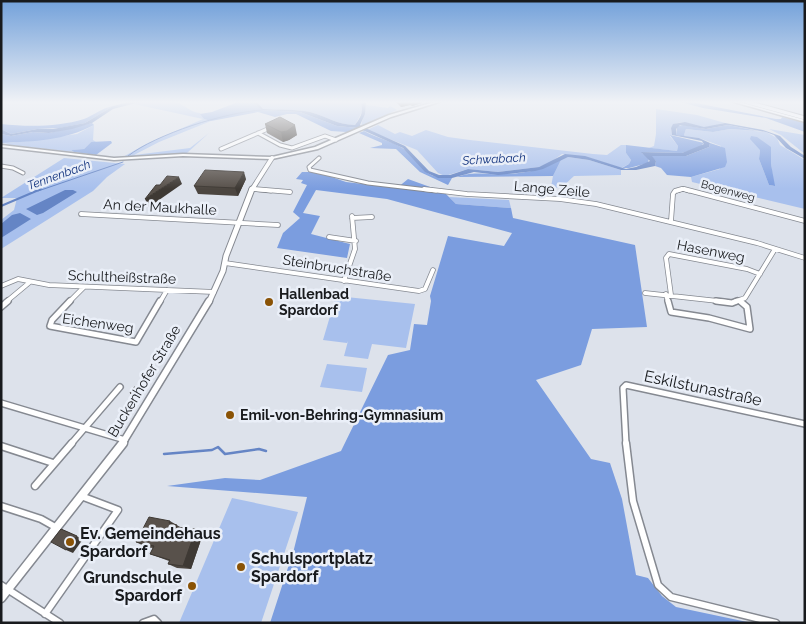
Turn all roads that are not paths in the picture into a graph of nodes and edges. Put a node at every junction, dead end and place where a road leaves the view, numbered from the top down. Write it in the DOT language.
graph roads {
  1 [pos="262,131"];
  2 [pos="356,131"];
  3 [pos="258,133"];
  4 [pos="336,140"];
  5 [pos="1,146"];
  6 [pos="221,149"];
  7 [pos="272,158"];
  8 [pos="319,158"];
  9 [pos="2,166"];
  10 [pos="23,173"];
  11 [pos="251,189"];
  12 [pos="290,192"];
  13 [pos="81,214"];
  14 [pos="372,217"];
  15 [pos="671,221"];
  16 [pos="805,221"];
  17 [pos="238,223"];
  18 [pos="278,225"];
  19 [pos="329,237"];
  20 [pos="356,241"];
  21 [pos="775,249"];
  22 [pos="805,258"];
  23 [pos="225,264"];
  24 [pos="433,270"];
  25 [pos="760,274"];
  26 [pos="344,281"];
  27 [pos="30,282"];
  28 [pos="1,286"];
  29 [pos="84,287"];
  30 [pos="168,290"];
  31 [pos="214,292"];
  32 [pos="645,293"];
  33 [pos="668,294"];
  34 [pos="740,301"];
  35 [pos="1,307"];
  36 [pos="120,387"];
  37 [pos="1,403"];
  38 [pos="805,424"];
  39 [pos="86,427"];
  40 [pos="125,440"];
  41 [pos="1,446"];
  42 [pos="53,463"];
  43 [pos="35,486"];
  44 [pos="81,496"];
  45 [pos="1,506"];
  46 [pos="56,528"];
  47 [pos="5,587"];
  48 [pos="1,598"];
  49 [pos="46,614"];
  50 [pos="60,623"];
  51 [pos="144,623"];
  52 [pos="158,623"];
  53 [pos="776,623"];
  1 -- 3 [label="street"];
  2 -- 4 [label="main road"];
  3 -- 4 [label="street"];
  3 -- 6 [label="street"];
  4 -- 7 [label="main road"];
  5 -- 7 [label="main road"];
  7 -- 11 [label="street, Buckenhofer Straße"];
  8 -- 15 [label="street, Lange Zeile"];
  9 -- 10 [label="street"];
  11 -- 12 [label="street"];
  11 -- 17 [label="street, Buckenhofer Straße"];
  13 -- 17 [label="street, An der Maukhalle"];
  14 -- 20 [label="street"];
  15 -- 16 [label="street, Bogenweg"];
  15 -- 21 [label="street, Lange Zeile"];
  17 -- 18 [label="street, An der Maukhalle"];
  17 -- 23 [label="street, Buckenhofer Straße"];
  19 -- 20 [label="street"];
  20 -- 26 [label="street"];
  21 -- 22 [label="street, Lange Zeile"];
  21 -- 25 [label="street"];
  23 -- 26 [label="street, Steinbruchstraße"];
  23 -- 31 [label="street, Buckenhofer Straße"];
  24 -- 26 [label="street, Steinbruchstraße"];
  25 -- 33 [label="street, Hasenweg"];
  25 -- 34 [label="street"];
  27 -- 28 [label="street, Schultheißstraße"];
  27 -- 29 [label="street, Schultheißstraße"];
  27 -- 35 [label="street"];
  29 -- 30 [label="street, Schultheißstraße"];
  29 -- 30 [label="street, Eichenweg"];
  30 -- 31 [label="street, Schultheißstraße"];
  31 -- 40 [label="street, Buckenhofer Straße"];
  32 -- 33 [label="street"];
  33 -- 34 [label="street"];
  33 -- 34 [label="street"];
  36 -- 39 [label="street"];
  37 -- 39 [label="street"];
  38 -- 53 [label="street, Eskilstunastraße"];
  39 -- 40 [label="street"];
  39 -- 42 [label="street"];
  40 -- 44 [label="street, Buckenhofer Straße"];
  41 -- 42 [label="street"];
  42 -- 43 [label="street"];
  44 -- 46 [label="street, Buckenhofer Straße"];
  44 -- 49 [label="street"];
  45 -- 46 [label="street"];
  46 -- 47 [label="street, Buckenhofer Straße"];
  47 -- 48 [label="street, Buckenhofer Straße"];
  47 -- 49 [label="street"];
  49 -- 50 [label="street"];
  51 -- 52 [label="street"];
}
